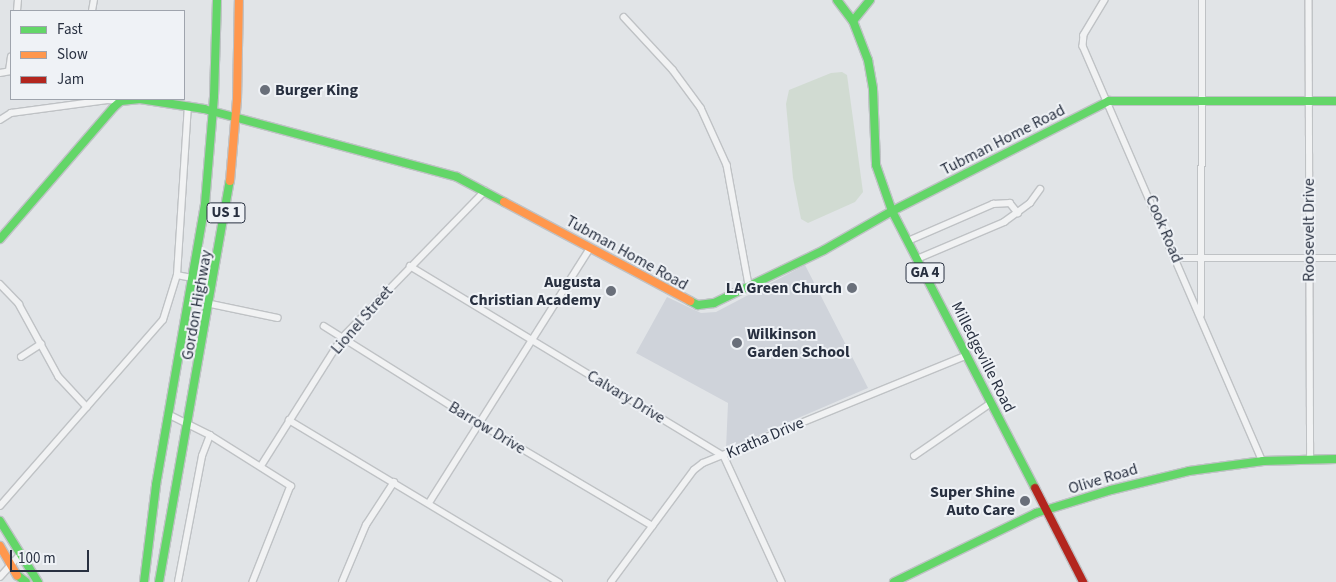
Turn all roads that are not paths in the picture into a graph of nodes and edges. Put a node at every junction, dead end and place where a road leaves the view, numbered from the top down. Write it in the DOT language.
graph roads {
  1 [pos="217,0"];
  2 [pos="239,0"];
  3 [pos="838,0"];
  4 [pos="870,0"];
  5 [pos="1105,0"];
  6 [pos="1202,0"];
  7 [pos="1309,0"];
  8 [pos="624,17"];
  9 [pos="853,21"];
  10 [pos="10,71"];
  11 [pos="0,73"];
  12 [pos="1203,99"];
  13 [pos="131,100"];
  14 [pos="146,100"];
  15 [pos="80,101"];
  16 [pos="122,101"];
  17 [pos="1109,101"];
  18 [pos="1308,101"];
  19 [pos="1336,101"];
  20 [pos="188,107"];
  21 [pos="213,112"];
  22 [pos="235,119"];
  23 [pos="0,120"];
  24 [pos="1040,189"];
  25 [pos="485,190"];
  26 [pos="892,211"];
  27 [pos="1018,213"];
  28 [pos="0,239"];
  29 [pos="908,241"];
  30 [pos="590,248"];
  31 [pos="1176,258"];
  32 [pos="1309,258"];
  33 [pos="1336,258"];
  34 [pos="917,259"];
  35 [pos="1203,259"];
  36 [pos="410,266"];
  37 [pos="177,275"];
  38 [pos="193,278"];
  39 [pos="0,284"];
  40 [pos="749,284"];
  41 [pos="211,304"];
  42 [pos="1201,317"];
  43 [pos="278,318"];
  44 [pos="324,326"];
  45 [pos="342,338"];
  46 [pos="531,340"];
  47 [pos="41,344"];
  48 [pos="967,355"];
  49 [pos="21,357"];
  50 [pos="991,403"];
  51 [pos="87,407"];
  52 [pos="168,414"];
  53 [pos="289,420"];
  54 [pos="477,422"];
  55 [pos="189,424"];
  56 [pos="210,435"];
  57 [pos="724,456"];
  58 [pos="914,456"];
  59 [pos="1310,459"];
  60 [pos="1336,459"];
  61 [pos="1263,461"];
  62 [pos="261,466"];
  63 [pos="394,482"];
  64 [pos="156,485"];
  65 [pos="429,503"];
  66 [pos="0,506"];
  67 [pos="1046,511"];
  68 [pos="0,521"];
  69 [pos="653,526"];
  70 [pos="0,546"];
  71 [pos="20,555"];
  72 [pos="11,565"];
  73 [pos="0,577"];
  74 [pos="19,578"];
  75 [pos="907,579"];
  76 [pos="26,582"];
  77 [pos="38,582"];
  78 [pos="135,582"];
  79 [pos="144,582"];
  80 [pos="159,582"];
  81 [pos="178,582"];
  82 [pos="253,582"];
  83 [pos="342,582"];
  84 [pos="559,582"];
  85 [pos="611,582"];
  86 [pos="782,582"];
  87 [pos="894,582"];
  88 [pos="1082,582"];
  1 -- 21 [label="main road, Gordon Highway / US 1"];
  2 -- 22 [label="main road, Gordon Highway / US 1"];
  3 -- 9 [label="main road, GA 4"];
  4 -- 9 [label="main road"];
  5 -- 17 [label="street, Cook Road"];
  6 -- 12 [label="street"];
  7 -- 18 [label="street, Roosevelt Drive"];
  8 -- 40 [label="street"];
  9 -- 26 [label="main road, Milledgeville Road / GA 4"];
  10 -- 11 [label="street"];
  12 -- 17 [label="main road, Tubman Home Road"];
  12 -- 18 [label="main road, Tubman Home Road"];
  12 -- 35 [label="street"];
  13 -- 16 [label="main road, Tubman Home Road"];
  14 -- 20 [label="main road, Tubman Home Road"];
  15 -- 16 [label="street"];
  15 -- 23 [label="street"];
  16 -- 28 [label="main road"];
  17 -- 26 [label="main road, Tubman Home Road"];
  17 -- 31 [label="street, Cook Road"];
  18 -- 19 [label="main road, Tubman Home Road"];
  18 -- 32 [label="street, Roosevelt Drive"];
  20 -- 21 [label="main road, Tubman Home Road"];
  20 -- 37 [label="street"];
  21 -- 22 [label="main road, Tubman Home Road"];
  21 -- 38 [label="main road, Gordon Highway / US 1"];
  22 -- 25 [label="main road, Tubman Home Road"];
  22 -- 41 [label="main road, Gordon Highway / US 1"];
  24 -- 27 [label="street"];
  25 -- 30 [label="main road, Tubman Home Road"];
  25 -- 36 [label="street, Lionel Street"];
  26 -- 29 [label="main road, Milledgeville Road / GA 4"];
  26 -- 40 [label="main road, Tubman Home Road"];
  27 -- 29 [label="street"];
  27 -- 34 [label="street"];
  29 -- 34 [label="main road, Milledgeville Road / GA 4"];
  30 -- 40 [label="main road, Tubman Home Road"];
  30 -- 46 [label="street"];
  31 -- 35 [label="street"];
  31 -- 42 [label="street, Cook Road"];
  32 -- 33 [label="street"];
  32 -- 35 [label="street"];
  32 -- 59 [label="street, Roosevelt Drive"];
  34 -- 48 [label="main road, Milledgeville Road / GA 4"];
  35 -- 42 [label="street"];
  36 -- 45 [label="street, Lionel Street"];
  36 -- 46 [label="street, Calvary Drive"];
  37 -- 38 [label="street"];
  37 -- 51 [label="street"];
  38 -- 52 [label="main road, Gordon Highway / US 1"];
  39 -- 47 [label="street"];
  41 -- 43 [label="street"];
  41 -- 55 [label="main road, Gordon Highway / US 1"];
  42 -- 61 [label="street, Cook Road"];
  44 -- 45 [label="street, Barrow Drive"];
  45 -- 53 [label="street, Lionel Street"];
  45 -- 54 [label="street, Barrow Drive"];
  46 -- 54 [label="street"];
  46 -- 57 [label="street, Calvary Drive"];
  47 -- 49 [label="street"];
  47 -- 51 [label="street"];
  48 -- 50 [label="main road, Milledgeville Road / GA 4"];
  48 -- 57 [label="street, Kratha Drive"];
  50 -- 58 [label="street"];
  50 -- 67 [label="main road, Milledgeville Road / GA 4"];
  51 -- 66 [label="street"];
  52 -- 55 [label="street"];
  52 -- 64 [label="main road, Gordon Highway / US 1"];
  53 -- 62 [label="street, Lionel Street"];
  53 -- 63 [label="street"];
  54 -- 65 [label="street"];
  54 -- 69 [label="street, Barrow Drive"];
  55 -- 56 [label="street"];
  55 -- 80 [label="main road, Gordon Highway / US 1"];
  56 -- 62 [label="street"];
  56 -- 81 [label="street"];
  57 -- 69 [label="street, Kratha Drive"];
  57 -- 86 [label="street"];
  59 -- 60 [label="main road, Olive Road"];
  59 -- 61 [label="main road, Olive Road"];
  61 -- 67 [label="main road, Olive Road"];
  62 -- 82 [label="street"];
  63 -- 65 [label="street"];
  63 -- 83 [label="street"];
  64 -- 78 [label="main road"];
  64 -- 79 [label="main road, Gordon Highway / US 1"];
  65 -- 84 [label="street"];
  67 -- 75 [label="main road, Olive Road"];
  67 -- 88 [label="main road, Milledgeville Road / GA 4"];
  68 -- 71 [label="main road"];
  69 -- 85 [label="street, Kratha Drive"];
  70 -- 72 [label="main road"];
  71 -- 72 [label="street"];
  71 -- 77 [label="main road"];
  72 -- 73 [label="street"];
  72 -- 74 [label="main road"];
  74 -- 76 [label="main road"];
  75 -- 87 [label="main road, Olive Road"];
}
